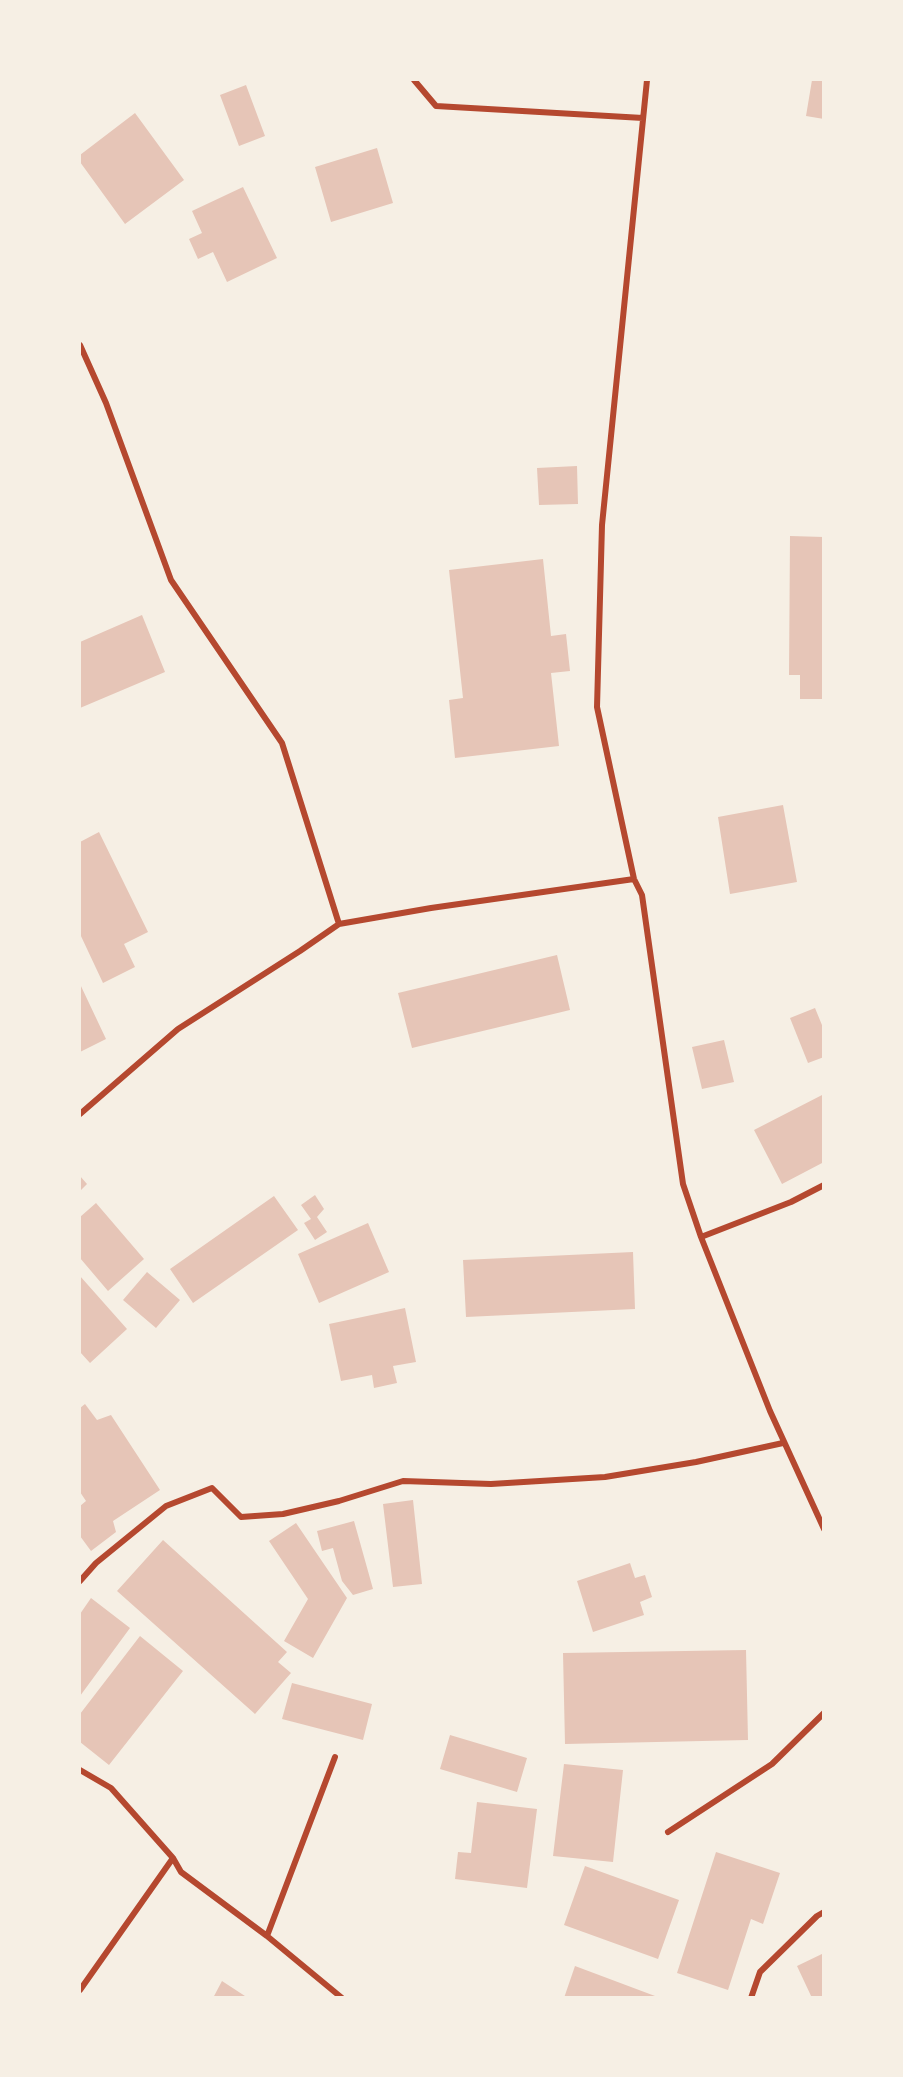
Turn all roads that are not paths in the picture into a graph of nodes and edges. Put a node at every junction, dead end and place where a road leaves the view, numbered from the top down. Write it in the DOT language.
graph roads {
  1 [pos="414,80"];
  2 [pos="647,80"];
  3 [pos="644,118"];
  4 [pos="80,345"];
  5 [pos="634,879"];
  6 [pos="339,924"];
  7 [pos="80,1114"];
  8 [pos="824,1185"];
  9 [pos="701,1237"];
  10 [pos="783,1443"];
  11 [pos="824,1529"];
  12 [pos="80,1581"];
  13 [pos="824,1713"];
  14 [pos="335,1757"];
  15 [pos="80,1770"];
  16 [pos="668,1832"];
  17 [pos="173,1858"];
  18 [pos="824,1912"];
  19 [pos="267,1936"];
  20 [pos="80,1990"];
  21 [pos="342,1998"];
  22 [pos="751,1998"];
  1 -- 3 [label="street"];
  2 -- 3 [label="street"];
  3 -- 5 [label="street"];
  4 -- 6 [label="street"];
  5 -- 6 [label="street"];
  5 -- 9 [label="street"];
  6 -- 7 [label="street"];
  8 -- 9 [label="street"];
  9 -- 10 [label="street"];
  10 -- 11 [label="street"];
  10 -- 12 [label="street"];
  13 -- 16 [label="street"];
  14 -- 19 [label="street"];
  15 -- 17 [label="street"];
  17 -- 19 [label="street"];
  17 -- 20 [label="street"];
  18 -- 22 [label="street"];
  19 -- 21 [label="street"];
}
